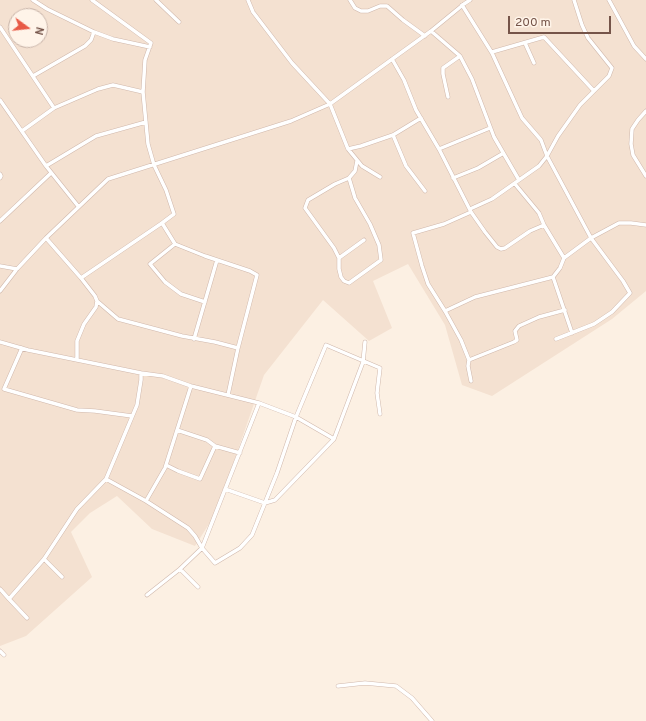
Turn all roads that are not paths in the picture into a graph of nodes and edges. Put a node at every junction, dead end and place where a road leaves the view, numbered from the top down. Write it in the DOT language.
graph roads {
  1 [pos="92,0"];
  2 [pos="156,0"];
  3 [pos="248,0"];
  4 [pos="350,0"];
  5 [pos="470,0"];
  6 [pos="574,0"];
  7 [pos="615,0"];
  8 [pos="35,1"];
  9 [pos="609,1"];
  10 [pos="462,3"];
  11 [pos="179,22"];
  12 [pos="0,27"];
  13 [pos="431,31"];
  14 [pos="94,32"];
  15 [pos="425,36"];
  16 [pos="525,43"];
  17 [pos="150,47"];
  18 [pos="492,52"];
  19 [pos="460,56"];
  20 [pos="392,59"];
  21 [pos="646,59"];
  22 [pos="534,62"];
  23 [pos="33,76"];
  24 [pos="594,91"];
  25 [pos="143,92"];
  26 [pos="448,97"];
  27 [pos="0,100"];
  28 [pos="330,104"];
  29 [pos="54,108"];
  30 [pos="646,111"];
  31 [pos="421,118"];
  32 [pos="146,122"];
  33 [pos="490,128"];
  34 [pos="22,131"];
  35 [pos="393,135"];
  36 [pos="348,149"];
  37 [pos="439,149"];
  38 [pos="502,154"];
  39 [pos="547,156"];
  40 [pos="357,161"];
  41 [pos="154,165"];
  42 [pos="46,166"];
  43 [pos="51,173"];
  44 [pos="0,174"];
  45 [pos="646,176"];
  46 [pos="380,177"];
  47 [pos="0,178"];
  48 [pos="349,178"];
  49 [pos="453,178"];
  50 [pos="519,180"];
  51 [pos="515,184"];
  52 [pos="425,191"];
  53 [pos="78,206"];
  54 [pos="470,211"];
  55 [pos="0,221"];
  56 [pos="162,223"];
  57 [pos="544,225"];
  58 [pos="646,225"];
  59 [pos="46,238"];
  60 [pos="591,238"];
  61 [pos="364,240"];
  62 [pos="175,244"];
  63 [pos="339,258"];
  64 [pos="564,258"];
  65 [pos="217,260"];
  66 [pos="0,266"];
  67 [pos="17,269"];
  68 [pos="553,277"];
  69 [pos="81,278"];
  70 [pos="0,291"];
  71 [pos="97,301"];
  72 [pos="205,302"];
  73 [pos="565,310"];
  74 [pos="445,311"];
  75 [pos="572,333"];
  76 [pos="194,339"];
  77 [pos="556,339"];
  78 [pos="0,342"];
  79 [pos="365,342"];
  80 [pos="22,348"];
  81 [pos="238,348"];
  82 [pos="77,360"];
  83 [pos="469,360"];
  84 [pos="363,362"];
  85 [pos="141,373"];
  86 [pos="471,381"];
  87 [pos="191,386"];
  88 [pos="228,395"];
  89 [pos="259,403"];
  90 [pos="380,414"];
  91 [pos="132,416"];
  92 [pos="296,417"];
  93 [pos="177,430"];
  94 [pos="334,439"];
  95 [pos="215,446"];
  96 [pos="240,452"];
  97 [pos="166,466"];
  98 [pos="106,479"];
  99 [pos="225,489"];
  100 [pos="146,502"];
  101 [pos="265,503"];
  102 [pos="202,548"];
  103 [pos="44,559"];
  104 [pos="180,569"];
  105 [pos="62,577"];
  106 [pos="198,587"];
  107 [pos="0,589"];
  108 [pos="146,595"];
  109 [pos="10,599"];
  110 [pos="28,618"];
  111 [pos="0,651"];
  112 [pos="4,655"];
  113 [pos="338,686"];
  114 [pos="432,721"];
  1 -- 17 [label="street"];
  2 -- 11 [label="street"];
  3 -- 28 [label="street"];
  4 -- 15 [label="street"];
  5 -- 10 [label="street"];
  6 -- 24 [label="street"];
  7 -- 9 [label="street"];
  8 -- 14 [label="street"];
  9 -- 21 [label="street"];
  10 -- 13 [label="street"];
  10 -- 18 [label="street"];
  12 -- 23 [label="street"];
  13 -- 15 [label="street"];
  13 -- 19 [label="street"];
  14 -- 17 [label="street"];
  14 -- 23 [label="street"];
  15 -- 20 [label="street"];
  16 -- 18 [label="street"];
  16 -- 22 [label="street"];
  16 -- 24 [label="street"];
  17 -- 25 [label="street"];
  18 -- 39 [label="street"];
  19 -- 26 [label="street"];
  19 -- 33 [label="street"];
  20 -- 28 [label="street"];
  20 -- 31 [label="street"];
  23 -- 29 [label="street"];
  24 -- 39 [label="street"];
  25 -- 29 [label="street"];
  25 -- 32 [label="street"];
  27 -- 34 [label="street"];
  28 -- 36 [label="street"];
  28 -- 41 [label="street"];
  29 -- 34 [label="street"];
  30 -- 45 [label="street"];
  31 -- 35 [label="street"];
  31 -- 37 [label="street"];
  32 -- 41 [label="street"];
  32 -- 42 [label="street"];
  33 -- 37 [label="street"];
  33 -- 38 [label="street"];
  34 -- 42 [label="street"];
  35 -- 36 [label="street"];
  35 -- 52 [label="street"];
  36 -- 40 [label="street"];
  37 -- 49 [label="street"];
  38 -- 49 [label="street"];
  38 -- 50 [label="street"];
  39 -- 50 [label="street"];
  39 -- 60 [label="street"];
  40 -- 46 [label="street"];
  40 -- 48 [label="street"];
  41 -- 53 [label="street"];
  41 -- 56 [label="street"];
  42 -- 43 [label="street"];
  43 -- 53 [label="street"];
  43 -- 55 [label="street"];
  44 -- 47 [label="street"];
  48 -- 63 [label="street"];
  48 -- 63 [label="street"];
  49 -- 54 [label="street"];
  50 -- 51 [label="street"];
  51 -- 54 [label="street"];
  51 -- 57 [label="street"];
  53 -- 59 [label="street"];
  54 -- 57 [label="street"];
  54 -- 74 [label="street"];
  56 -- 62 [label="street"];
  56 -- 69 [label="street"];
  57 -- 64 [label="street"];
  58 -- 60 [label="street"];
  59 -- 67 [label="street"];
  59 -- 69 [label="street"];
  60 -- 64 [label="street"];
  60 -- 75 [label="street"];
  61 -- 63 [label="street"];
  62 -- 65 [label="street"];
  62 -- 72 [label="street"];
  64 -- 68 [label="street"];
  65 -- 72 [label="street"];
  65 -- 81 [label="street"];
  66 -- 67 [label="street"];
  67 -- 70 [label="street"];
  68 -- 73 [label="street"];
  68 -- 74 [label="street"];
  69 -- 71 [label="street"];
  71 -- 76 [label="street"];
  71 -- 82 [label="street"];
  72 -- 76 [label="street"];
  73 -- 75 [label="street"];
  73 -- 83 [label="street"];
  74 -- 83 [label="street"];
  75 -- 77 [label="street"];
  76 -- 81 [label="street"];
  78 -- 80 [label="street"];
  79 -- 84 [label="street"];
  80 -- 82 [label="street"];
  80 -- 91 [label="street"];
  81 -- 88 [label="street"];
  82 -- 85 [label="street"];
  83 -- 86 [label="street"];
  84 -- 90 [label="street"];
  84 -- 92 [label="street"];
  84 -- 94 [label="street"];
  85 -- 87 [label="street"];
  85 -- 91 [label="street"];
  87 -- 88 [label="street"];
  87 -- 93 [label="street"];
  88 -- 89 [label="street"];
  89 -- 92 [label="street"];
  89 -- 96 [label="street"];
  91 -- 98 [label="street"];
  92 -- 94 [label="street"];
  92 -- 101 [label="street"];
  93 -- 95 [label="street"];
  93 -- 97 [label="street"];
  94 -- 101 [label="street"];
  95 -- 96 [label="street"];
  95 -- 97 [label="street"];
  96 -- 99 [label="street"];
  97 -- 100 [label="street"];
  98 -- 100 [label="street"];
  98 -- 103 [label="street"];
  99 -- 101 [label="street"];
  99 -- 102 [label="street"];
  100 -- 102 [label="street"];
  101 -- 102 [label="street"];
  102 -- 104 [label="street"];
  103 -- 105 [label="street"];
  103 -- 109 [label="street"];
  104 -- 106 [label="street"];
  104 -- 108 [label="street"];
  107 -- 109 [label="street"];
  109 -- 110 [label="street"];
  111 -- 112 [label="street"];
  113 -- 114 [label="street"];
}
